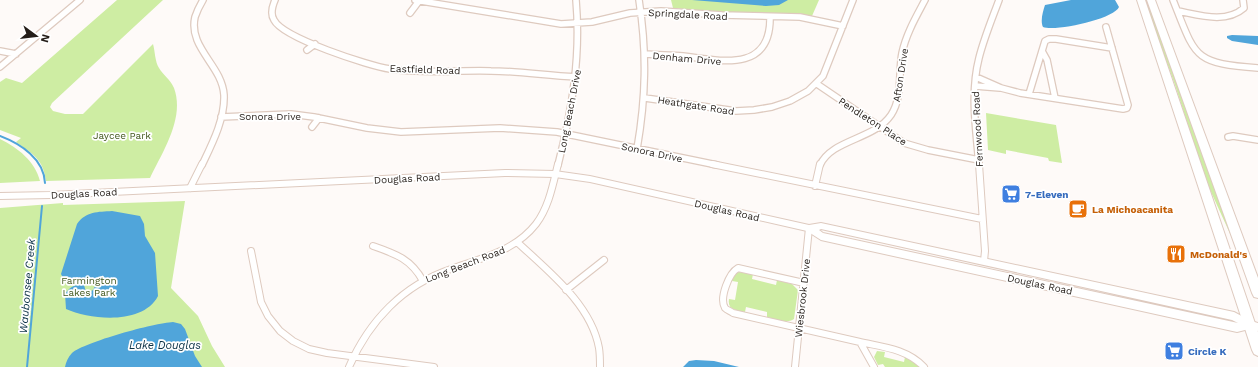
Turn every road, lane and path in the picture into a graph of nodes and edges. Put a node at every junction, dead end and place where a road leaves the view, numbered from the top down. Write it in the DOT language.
graph roads {
  1 [pos="80,0"];
  2 [pos="203,0"];
  3 [pos="275,0"];
  4 [pos="417,0"];
  5 [pos="576,0"];
  6 [pos="639,0"];
  7 [pos="853,0"];
  8 [pos="924,0"];
  9 [pos="999,0"];
  10 [pos="1141,0"];
  11 [pos="1151,0"];
  12 [pos="1173,0"];
  13 [pos="1242,0"];
  14 [pos="1178,11"];
  15 [pos="641,12"];
  16 [pos="410,13"];
  17 [pos="770,17"];
  18 [pos="579,23"];
  19 [pos="843,26"];
  20 [pos="1106,27"];
  21 [pos="315,44"];
  22 [pos="1112,48"];
  23 [pos="307,50"];
  24 [pos="0,51"];
  25 [pos="1042,51"];
  26 [pos="16,54"];
  27 [pos="646,54"];
  28 [pos="468,63"];
  29 [pos="0,67"];
  30 [pos="1258,68"];
  31 [pos="467,70"];
  32 [pos="576,77"];
  33 [pos="976,77"];
  34 [pos="817,84"];
  35 [pos="975,86"];
  36 [pos="1002,88"];
  37 [pos="1029,94"];
  38 [pos="645,98"];
  39 [pos="1055,98"];
  40 [pos="221,117"];
  41 [pos="319,118"];
  42 [pos="880,127"];
  43 [pos="312,128"];
  44 [pos="565,134"];
  45 [pos="1228,137"];
  46 [pos="1258,140"];
  47 [pos="637,149"];
  48 [pos="978,160"];
  49 [pos="555,174"];
  50 [pos="815,186"];
  51 [pos="190,188"];
  52 [pos="0,196"];
  53 [pos="982,219"];
  54 [pos="809,228"];
  55 [pos="517,242"];
  56 [pos="374,246"];
  57 [pos="252,251"];
  58 [pos="604,260"];
  59 [pos="984,260"];
  60 [pos="423,280"];
  61 [pos="804,282"];
  62 [pos="566,290"];
  63 [pos="1258,293"];
  64 [pos="1254,326"];
  65 [pos="799,328"];
  66 [pos="860,342"];
  67 [pos="1258,350"];
  68 [pos="354,357"];
  69 [pos="350,367"];
  70 [pos="434,367"];
  71 [pos="600,367"];
  72 [pos="795,367"];
  73 [pos="874,367"];
  74 [pos="924,367"];
  1 -- 26 [label="street"];
  2 -- 40 [label="street"];
  3 -- 21 [label="street, Eastfield Road"];
  4 -- 16 [label="street"];
  4 -- 18 [label="street, Springdale Road"];
  5 -- 18 [label="street, Long Beach Drive"];
  6 -- 15 [label="street"];
  7 -- 19 [label="street, Heathgate Road"];
  8 -- 42 [label="street, Afton Drive"];
  9 -- 33 [label="street, Fernwood Road"];
  10 -- 64 [label="main road"];
  11 -- 63 [label="main road"];
  12 -- 14 [label="street"];
  13 -- 14 [label="street"];
  14 -- 30 [label="street"];
  15 -- 17 [label="street, Springdale Road"];
  15 -- 18 [label="street, Springdale Road"];
  15 -- 27 [label="street"];
  17 -- 19 [label="street, Springdale Road"];
  17 -- 27 [label="street, Denham Drive"];
  18 -- 32 [label="street, Long Beach Drive"];
  19 -- 34 [label="street, Heathgate Road"];
  20 -- 22 [label="street"];
  21 -- 23 [label="street"];
  21 -- 31 [label="street, Eastfield Road"];
  22 -- 25 [label="street"];
  22 -- 39 [label="street"];
  24 -- 26 [label="street"];
  25 -- 37 [label="street"];
  25 -- 39 [label="street"];
  26 -- 29 [label="street"];
  27 -- 38 [label="street"];
  28 -- 31 [label="street, Eastfield Road"];
  31 -- 32 [label="street, Eastfield Road"];
  32 -- 44 [label="street, Long Beach Drive"];
  33 -- 35 [label="street, Fernwood Road"];
  33 -- 36 [label="street"];
  34 -- 38 [label="street, Heathgate Road"];
  34 -- 42 [label="street, Pendleton Place"];
  35 -- 36 [label="street"];
  35 -- 48 [label="street, Fernwood Road"];
  36 -- 37 [label="street"];
  37 -- 39 [label="street"];
  38 -- 47 [label="street"];
  40 -- 41 [label="street, Sonora Drive"];
  40 -- 51 [label="street"];
  41 -- 43 [label="street, Sonora Drive"];
  41 -- 44 [label="street, Sonora Drive"];
  42 -- 48 [label="street, Pendleton Place"];
  42 -- 50 [label="street, Afton Drive"];
  44 -- 47 [label="street, Sonora Drive"];
  44 -- 49 [label="street, Long Beach Drive"];
  45 -- 46 [label="street"];
  47 -- 50 [label="street, Sonora Drive"];
  48 -- 53 [label="street, Fernwood Road"];
  49 -- 51 [label="street, Douglas Road"];
  49 -- 54 [label="street, Douglas Road"];
  49 -- 55 [label="street, Long Beach Road"];
  50 -- 53 [label="street, Sonora Drive"];
  51 -- 52 [label="street, Douglas Road"];
  53 -- 59 [label="street, Fernwood Road"];
  54 -- 59 [label="street, Douglas Road"];
  54 -- 61 [label="street, Wiesbrook Drive"];
  54 -- 64 [label="street, Douglas Road"];
  55 -- 60 [label="street, Long Beach Road"];
  55 -- 62 [label="street"];
  56 -- 60 [label="street"];
  57 -- 68 [label="street"];
  58 -- 62 [label="street"];
  59 -- 64 [label="street, Douglas Road"];
  60 -- 68 [label="street, Long Beach Road"];
  61 -- 65 [label="street, Wiesbrook Drive"];
  61 -- 65 [label="street"];
  62 -- 71 [label="street"];
  64 -- 67 [label="main road"];
  65 -- 66 [label="street"];
  65 -- 72 [label="street, Wiesbrook Drive"];
  66 -- 73 [label="street"];
  66 -- 74 [label="street"];
  68 -- 69 [label="street, Long Beach Road"];
  68 -- 70 [label="street"];
}
